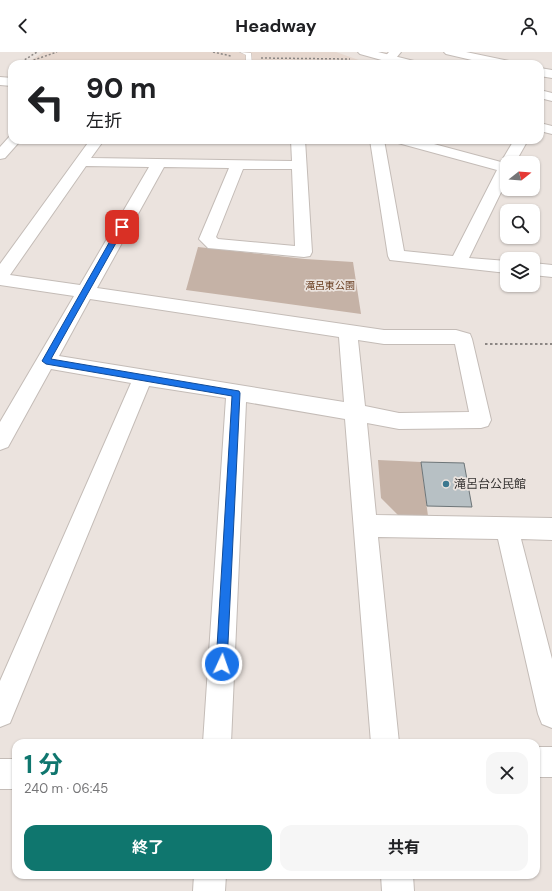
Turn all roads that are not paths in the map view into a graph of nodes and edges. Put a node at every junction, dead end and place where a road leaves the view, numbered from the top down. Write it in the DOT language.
graph roads {
  1 [pos="244,52"];
  2 [pos="450,52"];
  3 [pos="370,53"];
  4 [pos="389,58"];
  5 [pos="249,60"];
  6 [pos="487,60"];
  7 [pos="10,144"];
  8 [pos="94,144"];
  9 [pos="298,144"];
  10 [pos="378,144"];
  11 [pos="420,144"];
  12 [pos="519,144"];
  13 [pos="0,156"];
  14 [pos="512,156"];
  15 [pos="82,162"];
  16 [pos="158,163"];
  17 [pos="500,163"];
  18 [pos="238,164"];
  19 [pos="300,165"];
  20 [pos="500,179"];
  21 [pos="458,262"];
  22 [pos="500,266"];
  23 [pos="540,270"];
  24 [pos="552,271"];
  25 [pos="0,276"];
  26 [pos="0,279"];
  27 [pos="85,291"];
  28 [pos="348,332"];
  29 [pos="46,361"];
  30 [pos="143,377"];
  31 [pos="236,393"];
  32 [pos="356,412"];
  33 [pos="0,441"];
  34 [pos="366,526"];
  35 [pos="507,529"];
  36 [pos="552,529"];
  37 [pos="0,713"];
  38 [pos="552,714"];
  39 [pos="217,739"];
  40 [pos="385,739"];
  41 [pos="540,762"];
  42 [pos="552,762"];
  43 [pos="0,774"];
  44 [pos="12,774"];
  45 [pos="210,879"];
  46 [pos="397,879"];
  47 [pos="209,891"];
  48 [pos="398,891"];
  1 -- 5 [label="lane"];
  2 -- 6 [label="street"];
  3 -- 4 [label="street"];
  7 -- 13 [label="street"];
  8 -- 15 [label="street"];
  9 -- 19 [label="street"];
  10 -- 21 [label="street"];
  11 -- 17 [label="street"];
  12 -- 14 [label="street"];
  15 -- 16 [label="street"];
  15 -- 25 [label="street"];
  16 -- 18 [label="street"];
  16 -- 27 [label="street"];
  18 -- 19 [label="street"];
  18 -- 19 [label="street"];
  20 -- 21 [label="street"];
  21 -- 22 [label="street"];
  23 -- 24 [label="street"];
  26 -- 27 [label="street"];
  27 -- 28 [label="street"];
  27 -- 29 [label="street"];
  28 -- 32 [label="street"];
  28 -- 32 [label="street"];
  29 -- 30 [label="street"];
  29 -- 33 [label="street"];
  30 -- 31 [label="street"];
  30 -- 37 [label="street"];
  31 -- 32 [label="street"];
  31 -- 39 [label="street"];
  32 -- 34 [label="street"];
  34 -- 35 [label="street"];
  34 -- 40 [label="street"];
  35 -- 36 [label="street"];
  35 -- 38 [label="street"];
  41 -- 42 [label="street"];
  43 -- 44 [label="street"];
  45 -- 47 [label="street"];
  46 -- 48 [label="street"];
}
